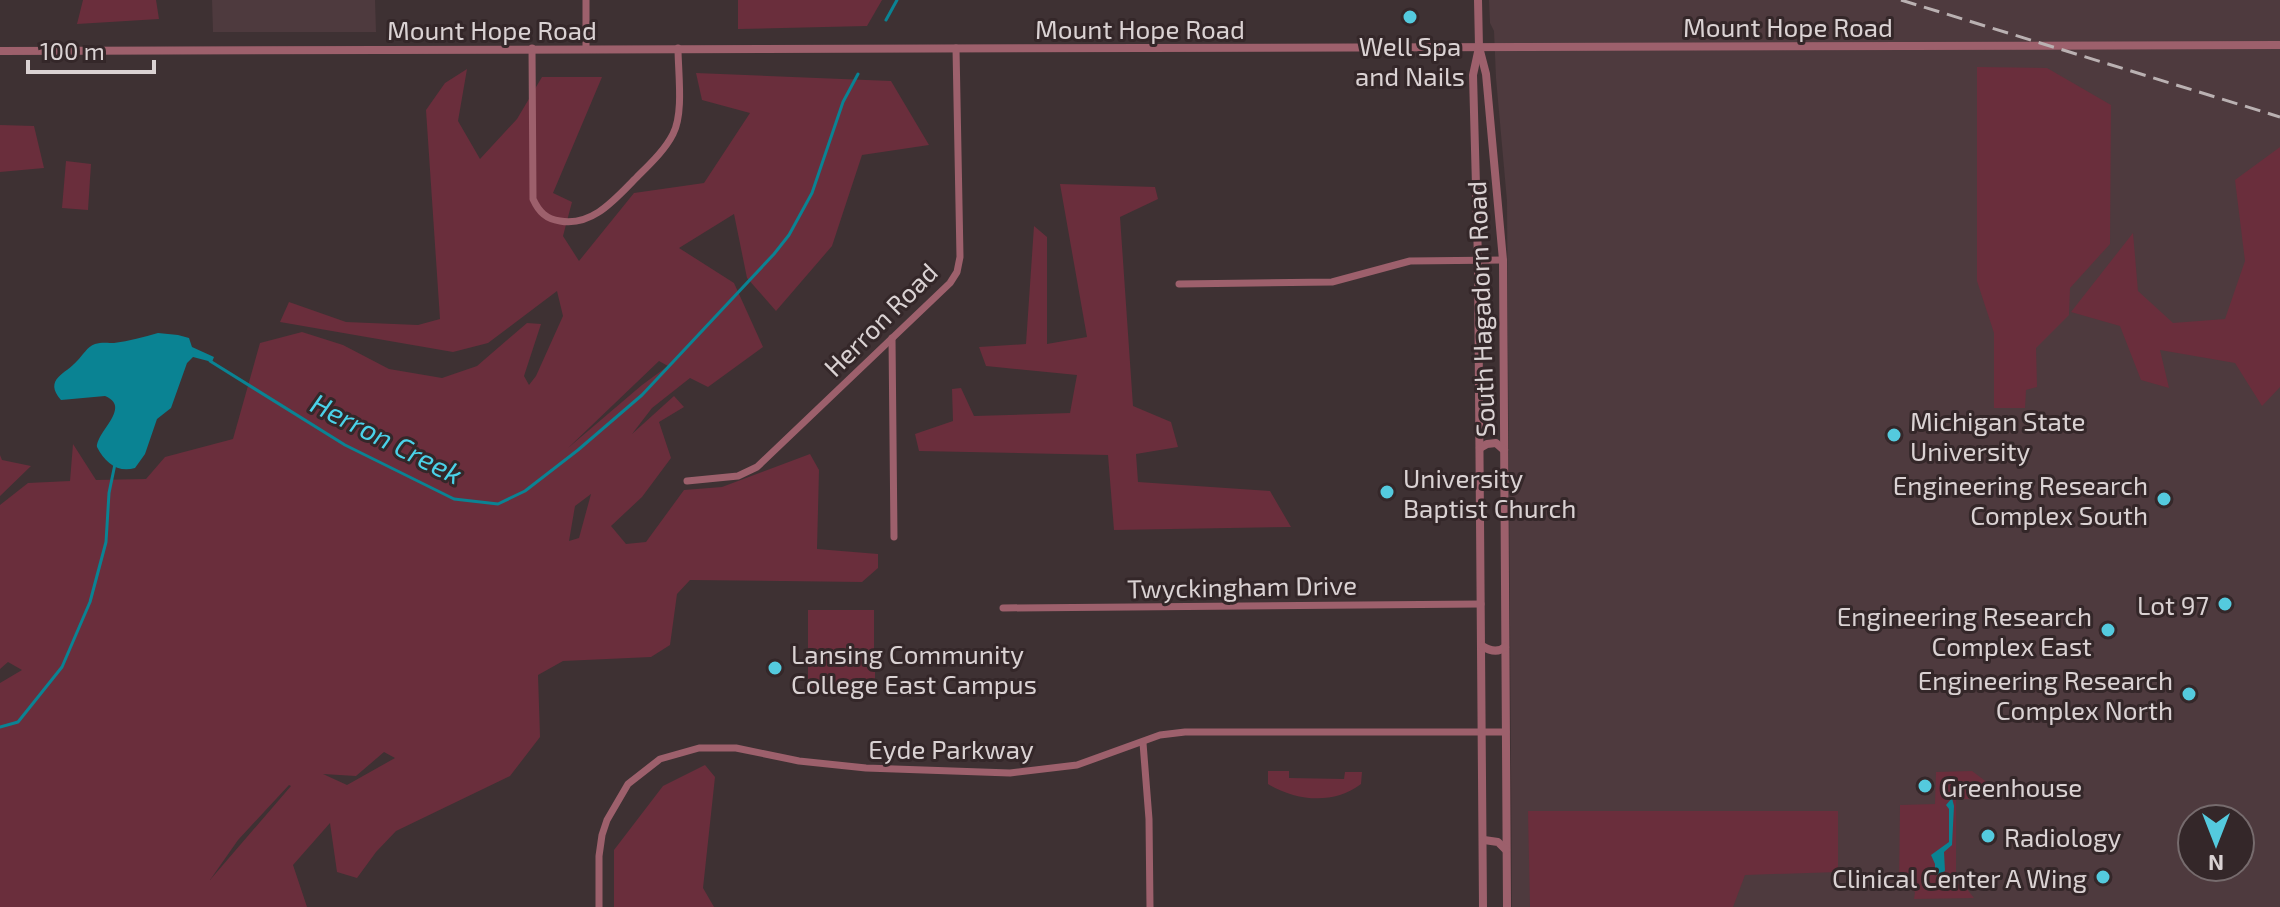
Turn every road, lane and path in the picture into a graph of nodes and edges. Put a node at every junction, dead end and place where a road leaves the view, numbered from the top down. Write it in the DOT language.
graph roads {
  1 [pos="586,0"];
  2 [pos="1478,0"];
  3 [pos="2280,45"];
  4 [pos="1479,47"];
  5 [pos="532,48"];
  6 [pos="586,48"];
  7 [pos="678,48"];
  8 [pos="956,48"];
  9 [pos="0,51"];
  10 [pos="1478,260"];
  11 [pos="1503,260"];
  12 [pos="1179,284"];
  13 [pos="892,338"];
  14 [pos="1480,448"];
  15 [pos="1504,450"];
  16 [pos="687,481"];
  17 [pos="894,537"];
  18 [pos="1481,604"];
  19 [pos="1003,608"];
  20 [pos="1482,646"];
  21 [pos="1505,647"];
  22 [pos="1483,732"];
  23 [pos="1506,732"];
  24 [pos="1143,743"];
  25 [pos="1484,840"];
  26 [pos="1507,851"];
  27 [pos="599,907"];
  28 [pos="1150,907"];
  29 [pos="1483,907"];
  30 [pos="1507,907"];
  1 -- 6 [label="street"];
  2 -- 4 [label="street, South Hagadorn Road"];
  3 -- 4 [label="street, Mount Hope Road"];
  4 -- 8 [label="street, Mount Hope Road"];
  4 -- 10 [label="street, South Hagadorn Road"];
  4 -- 11 [label="street, South Hagadorn Road"];
  5 -- 6 [label="street, Mount Hope Road"];
  5 -- 7 [label="street"];
  5 -- 9 [label="street, Mount Hope Road"];
  6 -- 7 [label="street, Mount Hope Road"];
  7 -- 8 [label="street, Mount Hope Road"];
  8 -- 13 [label="street, Herron Road"];
  10 -- 11 [label="street"];
  10 -- 12 [label="street"];
  10 -- 14 [label="street, South Hagadorn Road"];
  11 -- 15 [label="street, South Hagadorn Road"];
  13 -- 16 [label="street, Herron Road"];
  13 -- 17 [label="street"];
  14 -- 15 [label="street"];
  14 -- 18 [label="street, South Hagadorn Road"];
  15 -- 21 [label="street, South Hagadorn Road"];
  18 -- 19 [label="street, Twyckingham Drive"];
  18 -- 20 [label="street, South Hagadorn Road"];
  20 -- 21 [label="street"];
  20 -- 22 [label="street, South Hagadorn Road"];
  21 -- 23 [label="street, South Hagadorn Road"];
  22 -- 23 [label="street, Eyde Parkway"];
  22 -- 24 [label="street, Eyde Parkway"];
  22 -- 25 [label="street, South Hagadorn Road"];
  23 -- 26 [label="street, South Hagadorn Road"];
  24 -- 27 [label="street, Eyde Parkway"];
  24 -- 28 [label="street"];
  25 -- 26 [label="street"];
  25 -- 29 [label="street, South Hagadorn Road"];
  26 -- 30 [label="street, South Hagadorn Road"];
}
